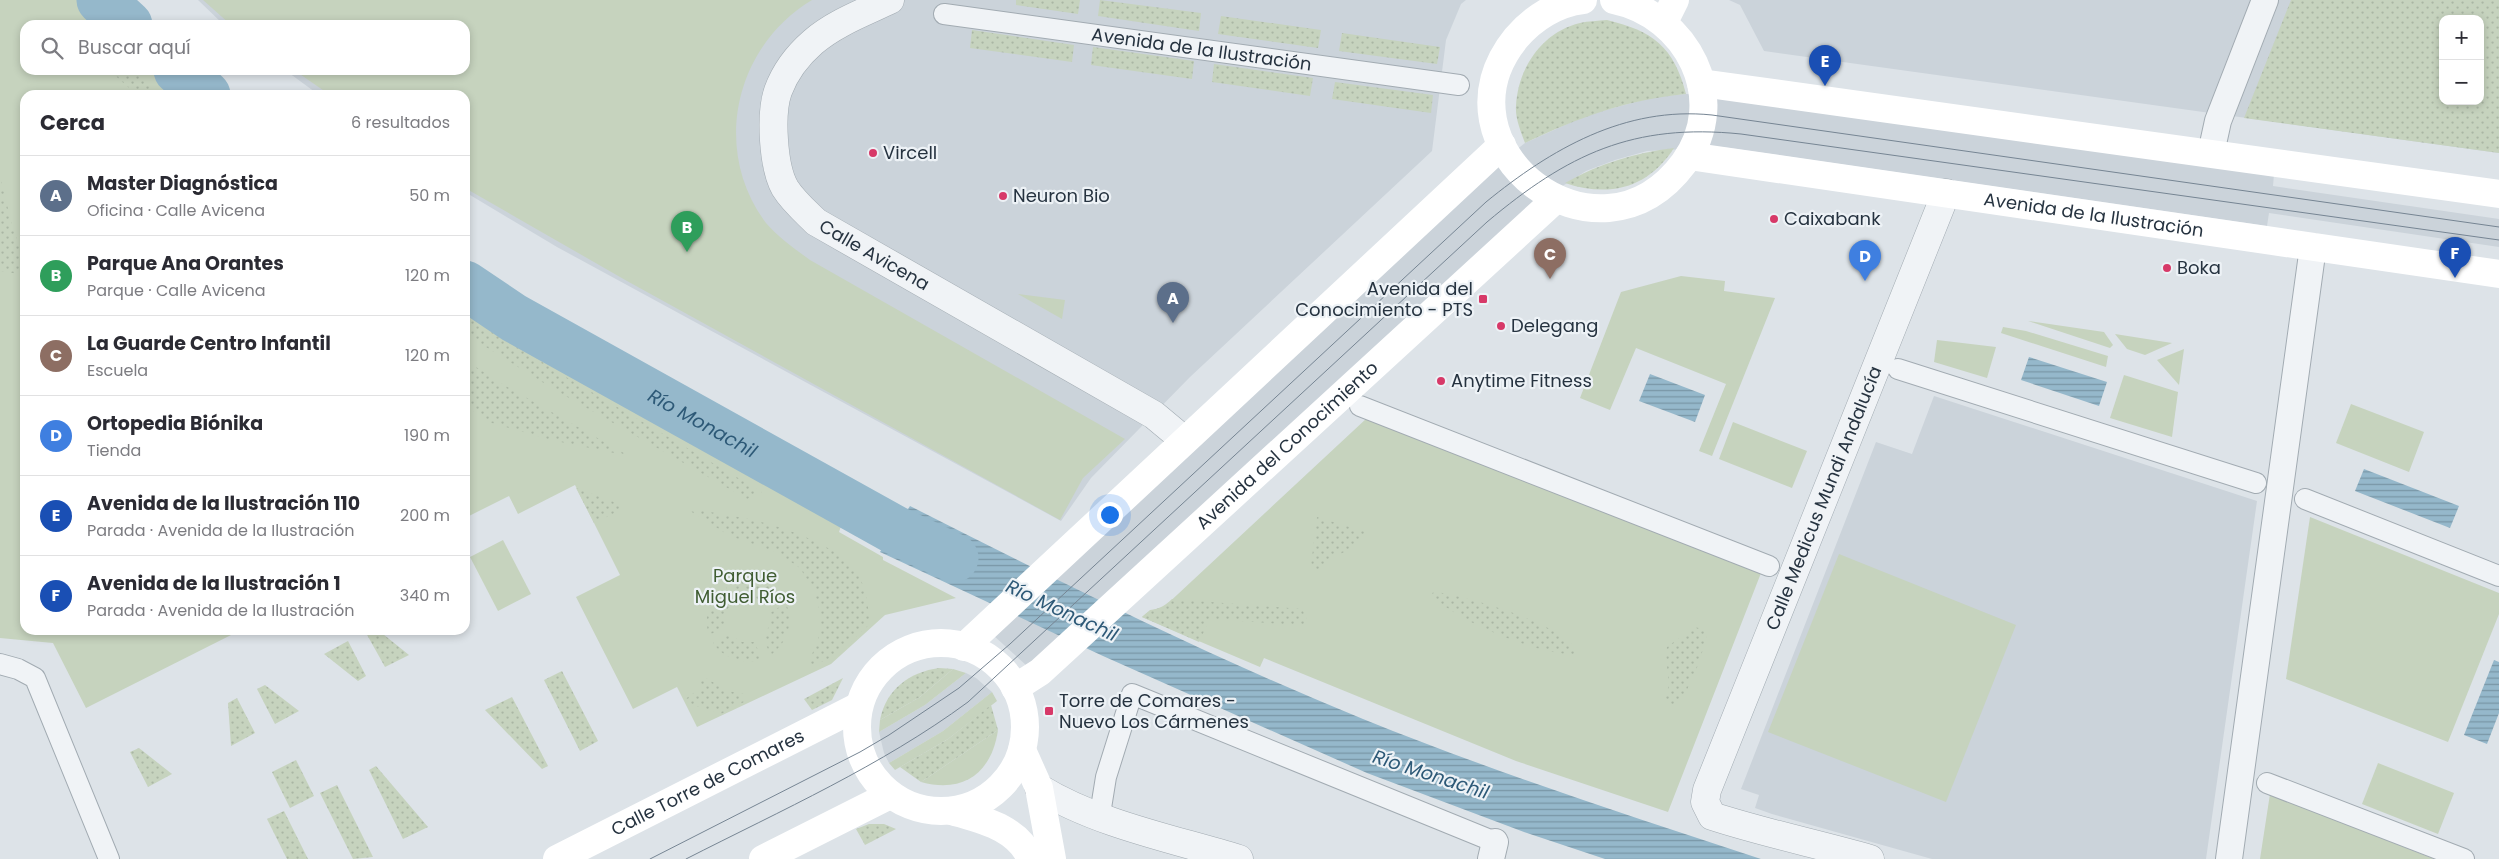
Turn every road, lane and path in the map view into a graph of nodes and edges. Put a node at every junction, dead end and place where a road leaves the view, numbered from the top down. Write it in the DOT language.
graph roads {
  1 [pos="890,0"];
  2 [pos="1583,0"];
  3 [pos="1615,0"];
  4 [pos="2265,0"];
  5 [pos="1669,11"];
  6 [pos="944,14"];
  7 [pos="1701,83"];
  8 [pos="1459,85"];
  9 [pos="1502,145"];
  10 [pos="2211,153"];
  11 [pos="1689,156"];
  12 [pos="1946,193"];
  13 [pos="2499,194"];
  14 [pos="1556,199"];
  15 [pos="2313,247"];
  16 [pos="2499,274"];
  17 [pos="1898,369"];
  18 [pos="1360,406"];
  19 [pos="1184,440"];
  20 [pos="2256,482"];
  21 [pos="2305,499"];
  22 [pos="1780,570"];
  23 [pos="2499,576"];
  24 [pos="964,647"];
  25 [pos="0,664"];
  26 [pos="1015,688"];
  27 [pos="859,706"];
  28 [pos="1022,750"];
  29 [pos="2267,783"];
  30 [pos="1039,788"];
  31 [pos="890,795"];
  32 [pos="1101,808"];
  33 [pos="952,811"];
  34 [pos="1493,851"];
  35 [pos="109,859"];
  36 [pos="558,859"];
  37 [pos="763,859"];
  38 [pos="1031,859"];
  39 [pos="1052,859"];
  40 [pos="1239,859"];
  41 [pos="1870,859"];
  42 [pos="2229,859"];
  43 [pos="2464,859"];
  1 -- 19 [label="street, Calle Avicena"];
  2 -- 9 [label="main road"];
  3 -- 5 [label="main road"];
  4 -- 10 [label="street"];
  5 -- 7 [label="main road"];
  6 -- 8 [label="street, Avenida de la Ilustración"];
  7 -- 10 [label="main road"];
  7 -- 11 [label="main road"];
  9 -- 14 [label="main road"];
  9 -- 19 [label="main road"];
  10 -- 13 [label="main road"];
  11 -- 12 [label="main road, Avenida de la Ilustración"];
  11 -- 14 [label="main road"];
  12 -- 15 [label="main road, Avenida de la Ilustración"];
  12 -- 22 [label="street, Calle Medicus Mundi Andalucía"];
  14 -- 26 [label="main road, Avenida del Conocimiento"];
  15 -- 16 [label="main road, Avenida de la Ilustración"];
  15 -- 42 [label="street"];
  17 -- 20 [label="street"];
  18 -- 22 [label="street"];
  19 -- 24 [label="main road"];
  21 -- 23 [label="street"];
  22 -- 41 [label="street, Calle Medicus Mundi Andalucía"];
  24 -- 26 [label="main road"];
  24 -- 27 [label="main road"];
  25 -- 35 [label="street"];
  26 -- 28 [label="main road"];
  27 -- 31 [label="main road"];
  27 -- 36 [label="main road, Calle Torre de Comares"];
  28 -- 30 [label="main road"];
  28 -- 33 [label="main road"];
  29 -- 43 [label="street"];
  30 -- 39 [label="main road"];
  30 -- 40 [label="street"];
  31 -- 33 [label="main road"];
  31 -- 37 [label="main road"];
  32 -- 34 [label="street"];
  33 -- 38 [label="main road"];
}
